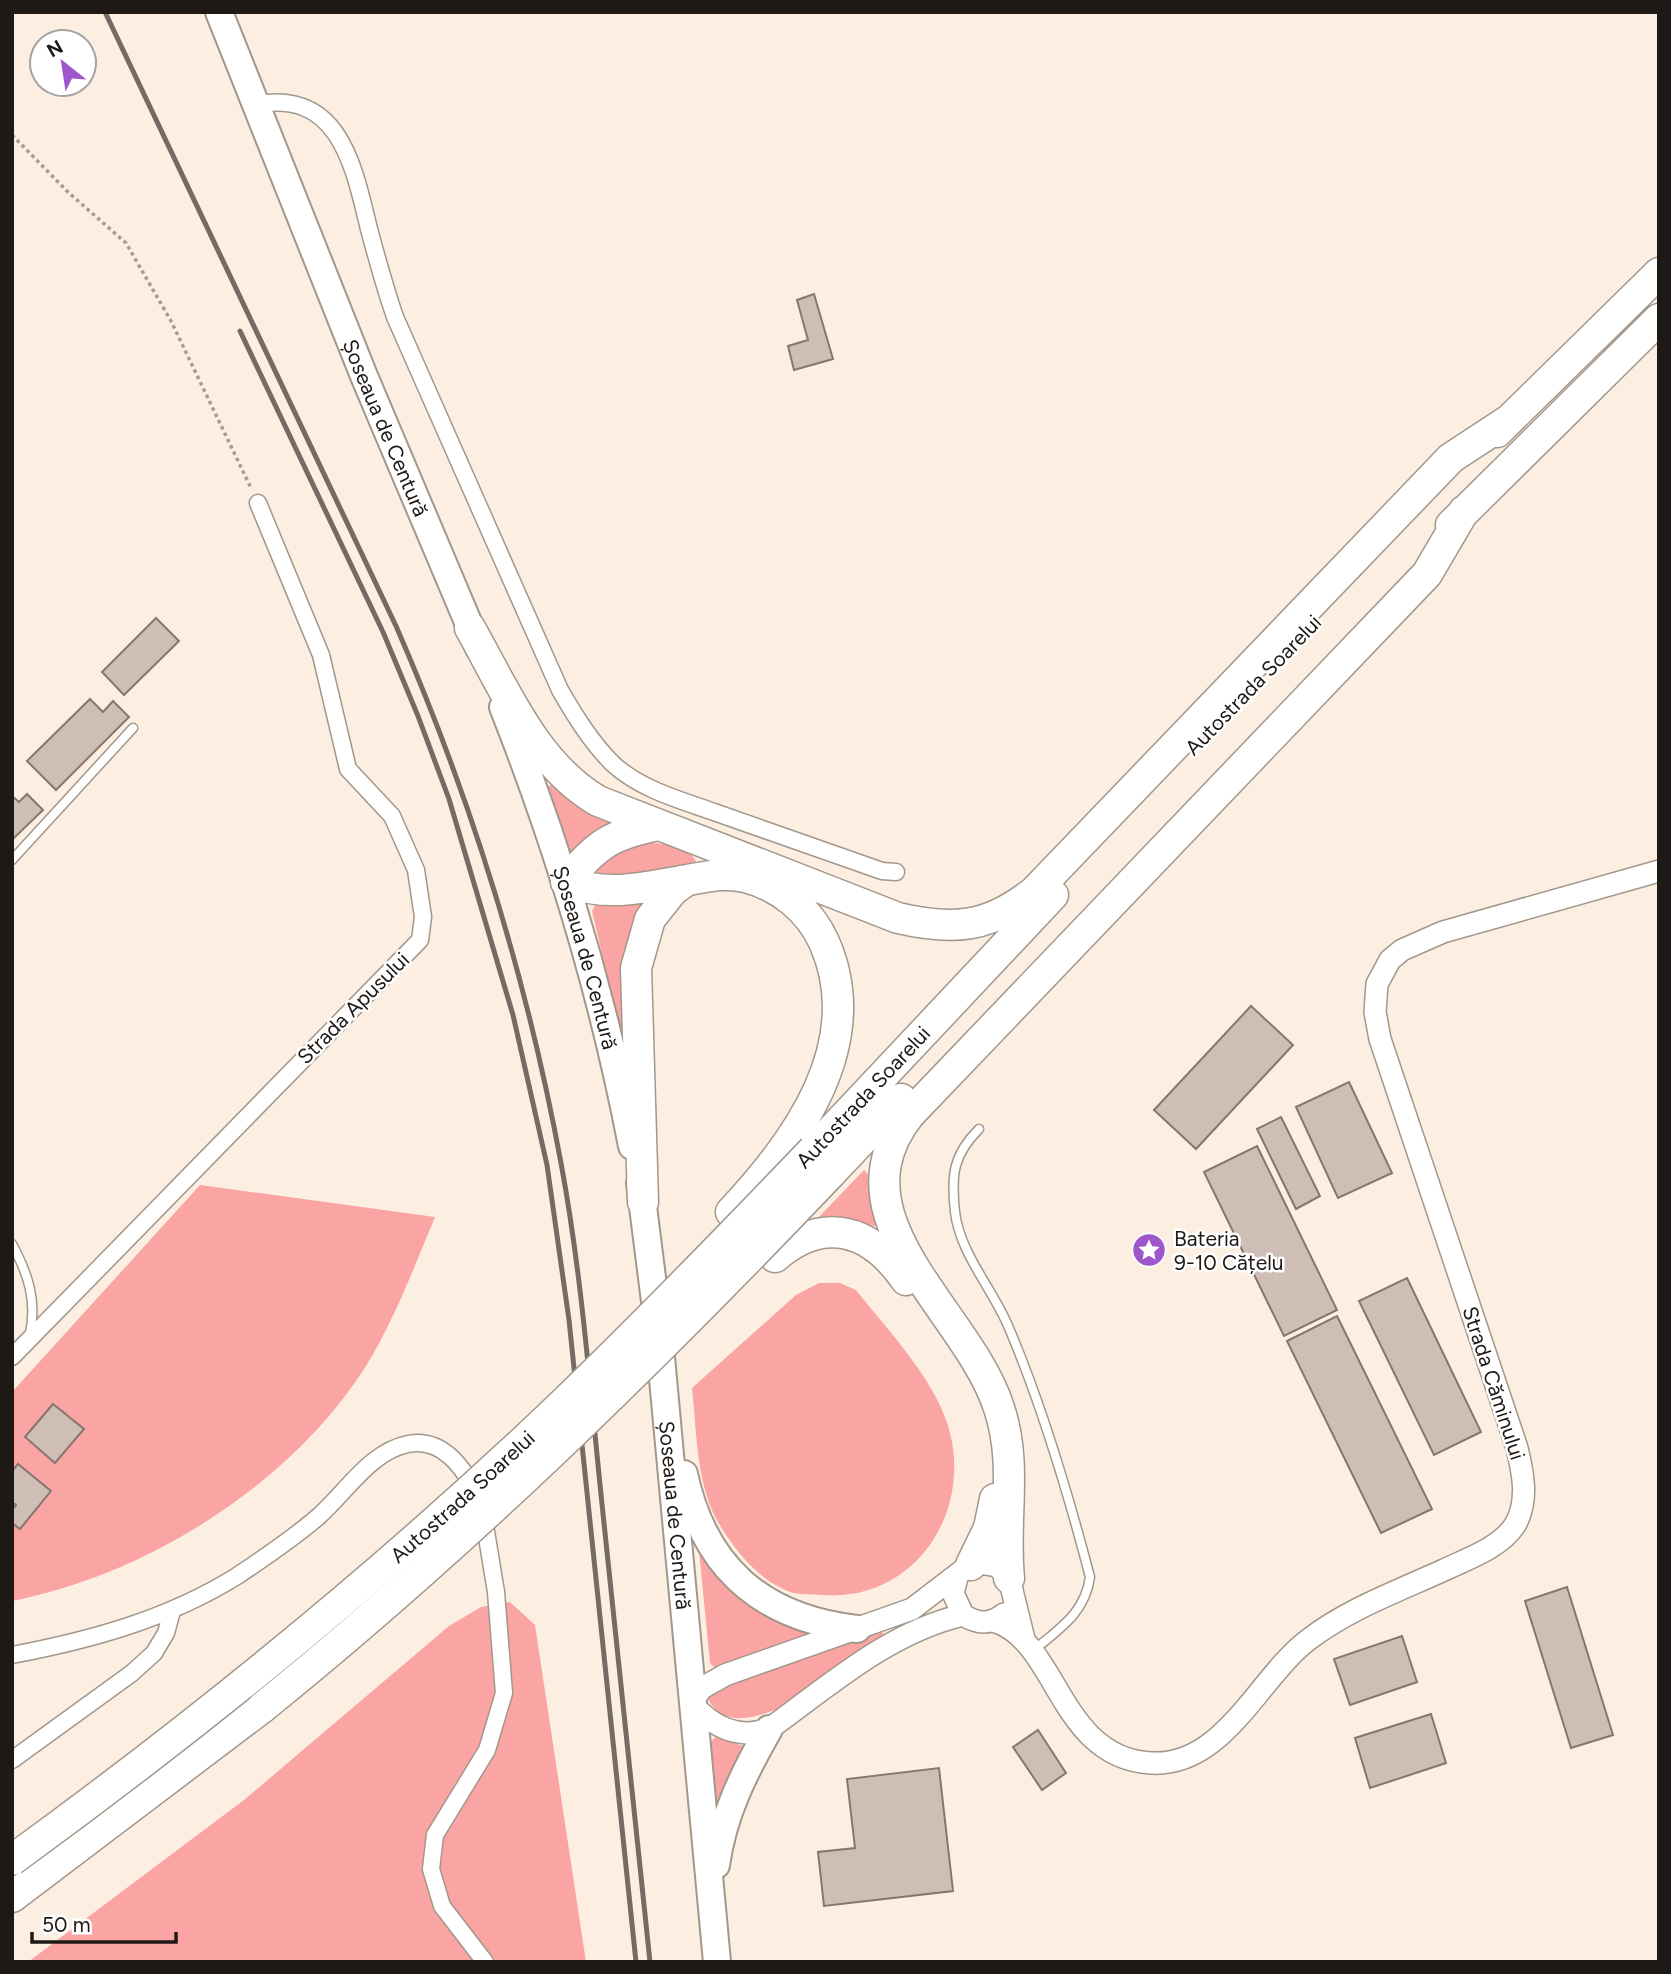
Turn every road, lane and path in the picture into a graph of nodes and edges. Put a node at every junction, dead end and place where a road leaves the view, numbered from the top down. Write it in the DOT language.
graph roads {
  1 [pos="219,12"];
  2 [pos="254,105"];
  3 [pos="12,135"];
  4 [pos="1659,273"];
  5 [pos="1659,319"];
  6 [pos="1509,420"];
  7 [pos="258,503"];
  8 [pos="1464,511"];
  9 [pos="471,628"];
  10 [pos="133,727"];
  11 [pos="726,816"];
  12 [pos="659,825"];
  13 [pos="713,847"];
  14 [pos="12,860"];
  15 [pos="1659,871"];
  16 [pos="896,872"];
  17 [pos="688,880"];
  18 [pos="566,882"];
  19 [pos="979,1129"];
  20 [pos="815,1150"];
  21 [pos="643,1202"];
  22 [pos="12,1244"];
  23 [pos="29,1337"];
  24 [pos="12,1357"];
  25 [pos="664,1401"];
  26 [pos="964,1572"];
  27 [pos="1011,1586"];
  28 [pos="172,1611"];
  29 [pos="963,1615"];
  30 [pos="993,1621"];
  31 [pos="857,1629"];
  32 [pos="1028,1647"];
  33 [pos="12,1655"];
  34 [pos="691,1703"];
  35 [pos="263,1707"];
  36 [pos="769,1730"];
  37 [pos="12,1760"];
  38 [pos="12,1842"];
  39 [pos="12,1860"];
  40 [pos="12,1897"];
  41 [pos="711,1898"];
  42 [pos="485,1962"];
  43 [pos="717,1962"];
  1 -- 2 [label="main road, Șoseaua de Centură"];
  2 -- 9 [label="main road, Șoseaua de Centură"];
  2 -- 11 [label="street"];
  3 -- 7 [label="path"];
  4 -- 6 [label="highway, Autostrada Soarelui"];
  5 -- 8 [label="highway, Autostrada Soarelui"];
  6 -- 13 [label="highway"];
  6 -- 20 [label="highway, Autostrada Soarelui"];
  7 -- 23 [label="street, Strada Apusului"];
  8 -- 20 [label="highway, Autostrada Soarelui"];
  8 -- 27 [label="highway"];
  9 -- 12 [label="highway"];
  9 -- 18 [label="main road, Șoseaua de Centură"];
  10 -- 14 [label="lane"];
  11 -- 13 [label="street"];
  11 -- 16 [label="street"];
  12 -- 13 [label="highway"];
  12 -- 18 [label="highway"];
  15 -- 32 [label="street, Strada Căminului"];
  17 -- 18 [label="highway"];
  17 -- 20 [label="highway"];
  17 -- 21 [label="highway"];
  18 -- 21 [label="main road, Șoseaua de Centură"];
  19 -- 32 [label="lane"];
  20 -- 35 [label="highway, Autostrada Soarelui, bridge"];
  20 -- 38 [label="highway"];
  20 -- 39 [label="highway, Autostrada Soarelui, bridge"];
  21 -- 25 [label="main road, Șoseaua de Centură"];
  22 -- 23 [label="lane"];
  23 -- 24 [label="street, Strada Apusului"];
  25 -- 31 [label="main road"];
  25 -- 34 [label="main road, Șoseaua de Centură"];
  26 -- 27 [label="street"];
  26 -- 29 [label="street"];
  26 -- 31 [label="street"];
  26 -- 35 [label="highway, bridge"];
  27 -- 30 [label="street"];
  27 -- 32 [label="street"];
  28 -- 33 [label="street"];
  28 -- 37 [label="street"];
  28 -- 42 [label="street"];
  29 -- 30 [label="street"];
  29 -- 36 [label="street"];
  30 -- 32 [label="street, Strada Căminului"];
  31 -- 34 [label="street"];
  34 -- 36 [label="street"];
  34 -- 41 [label="main road, Șoseaua de Centură"];
  35 -- 40 [label="highway, Autostrada Soarelui"];
  36 -- 41 [label="main road"];
  41 -- 43 [label="main road, Șoseaua de Centură"];
}
